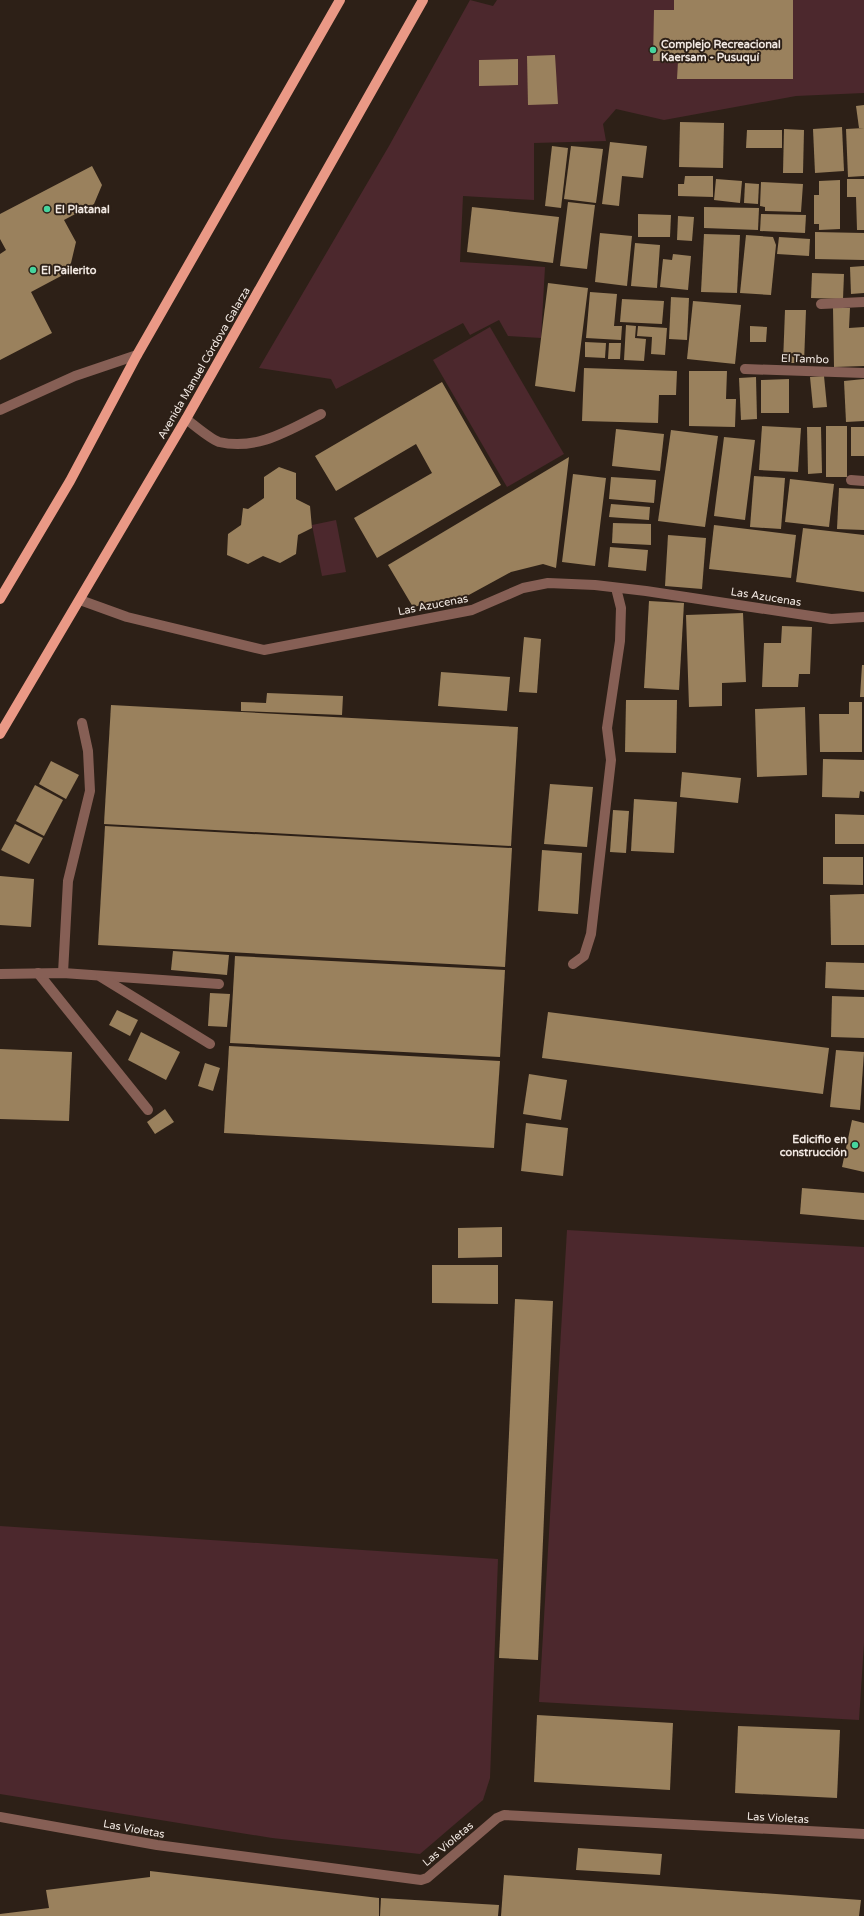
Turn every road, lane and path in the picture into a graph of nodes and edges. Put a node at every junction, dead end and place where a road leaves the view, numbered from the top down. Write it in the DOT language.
graph roads {
  1 [pos="340,0"];
  2 [pos="423,0"];
  3 [pos="864,302"];
  4 [pos="821,304"];
  5 [pos="137,355"];
  6 [pos="745,369"];
  7 [pos="864,373"];
  8 [pos="0,410"];
  9 [pos="321,414"];
  10 [pos="186,419"];
  11 [pos="851,480"];
  12 [pos="864,481"];
  13 [pos="616,588"];
  14 [pos="0,599"];
  15 [pos="80,600"];
  16 [pos="864,617"];
  17 [pos="82,723"];
  18 [pos="0,734"];
  19 [pos="573,964"];
  20 [pos="38,973"];
  21 [pos="63,973"];
  22 [pos="0,974"];
  23 [pos="100,976"];
  24 [pos="219,984"];
  25 [pos="210,1044"];
  26 [pos="148,1110"];
  27 [pos="0,1817"];
  28 [pos="864,1834"];
  1 -- 5 [label="main road"];
  2 -- 10 [label="main road, Avenida Manuel Córdova Galarza"];
  3 -- 4 [label="street"];
  5 -- 8 [label="street"];
  5 -- 14 [label="main road"];
  6 -- 7 [label="street, El Tambo"];
  9 -- 10 [label="street"];
  10 -- 15 [label="main road, Avenida Manuel Córdova Galarza"];
  11 -- 12 [label="street"];
  13 -- 15 [label="street, Las Azucenas"];
  13 -- 16 [label="street, Las Azucenas"];
  13 -- 19 [label="street"];
  15 -- 18 [label="main road, Avenida Manuel Córdova Galarza"];
  17 -- 21 [label="street"];
  20 -- 21 [label="street"];
  20 -- 22 [label="street"];
  20 -- 26 [label="street"];
  21 -- 23 [label="street"];
  23 -- 24 [label="street"];
  23 -- 25 [label="street"];
  27 -- 28 [label="street, Las Violetas"];
}
